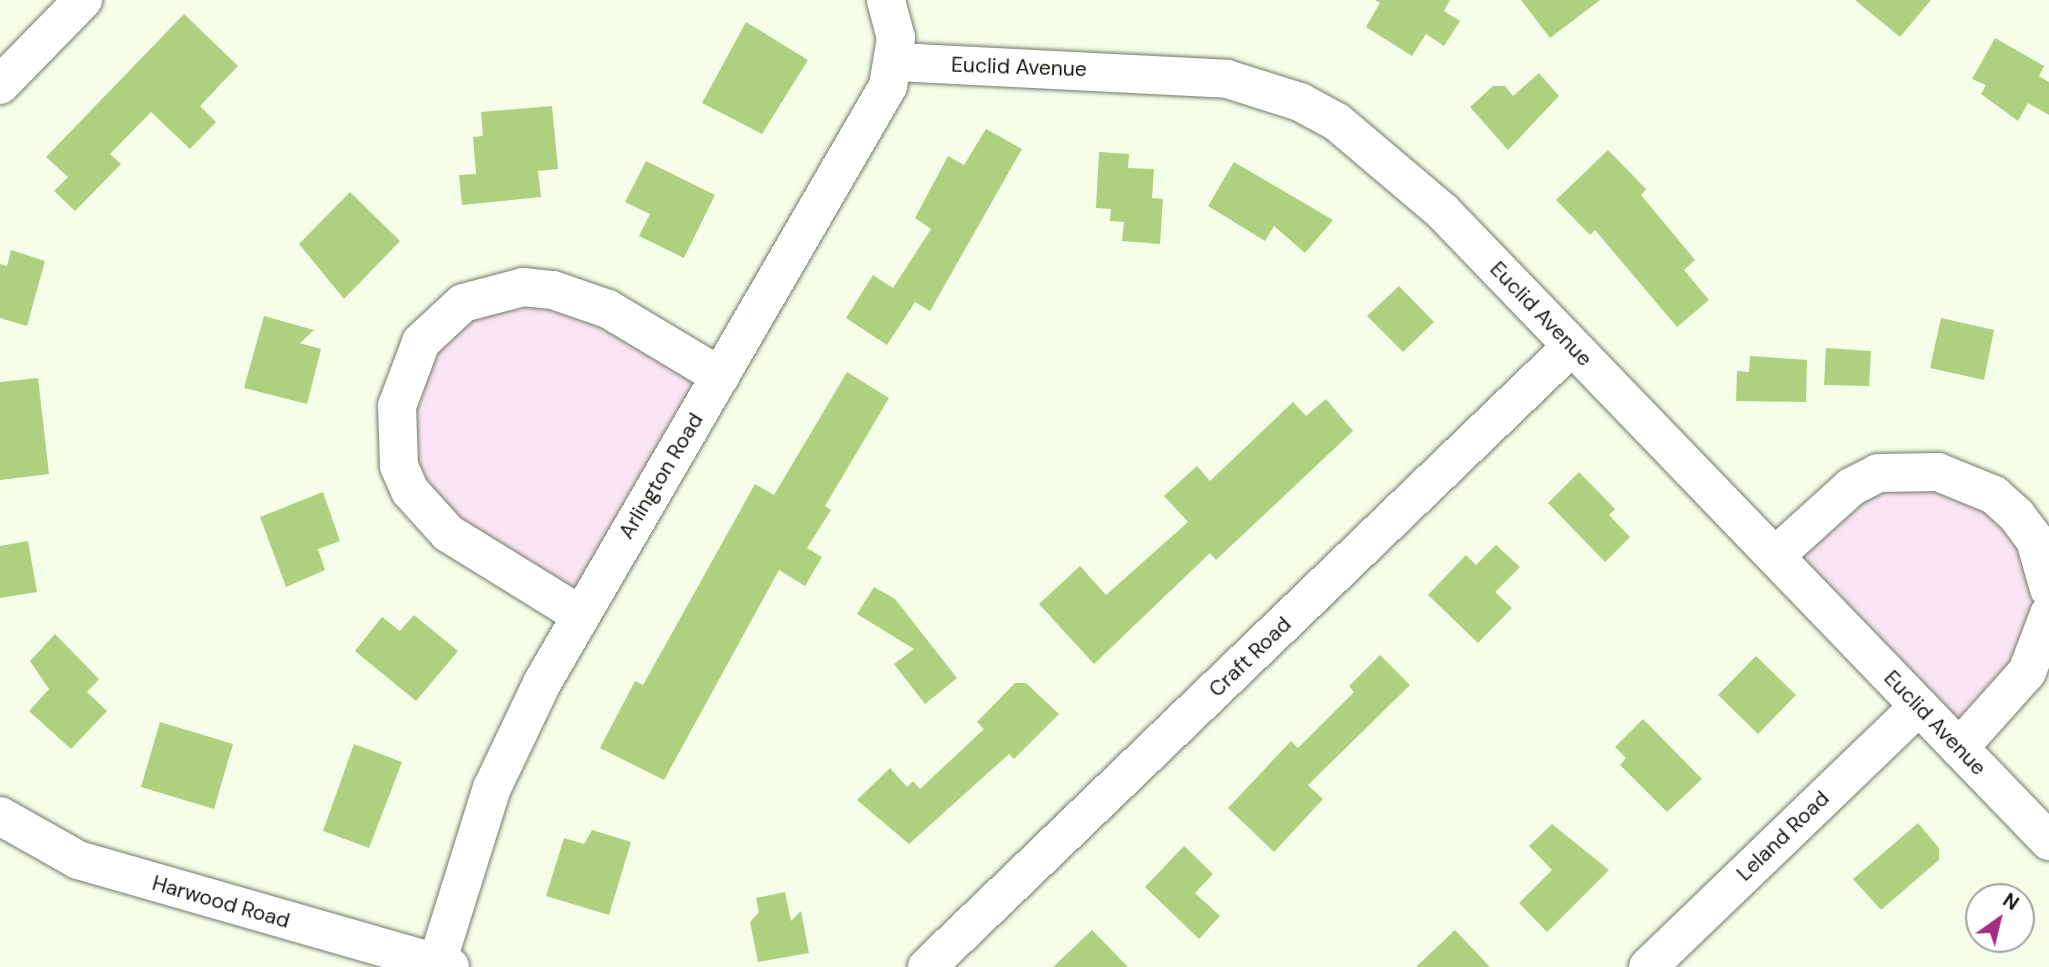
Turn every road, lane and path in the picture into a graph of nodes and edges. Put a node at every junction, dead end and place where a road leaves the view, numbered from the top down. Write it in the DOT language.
graph roads {
  1 [pos="83,0"];
  2 [pos="886,0"];
  3 [pos="896,62"];
  4 [pos="0,86"];
  5 [pos="1572,346"];
  6 [pos="720,376"];
  7 [pos="1774,556"];
  8 [pos="2049,589"];
  9 [pos="579,614"];
  10 [pos="2049,614"];
  11 [pos="1919,706"];
  12 [pos="1959,748"];
  13 [pos="0,816"];
  14 [pos="2049,841"];
  15 [pos="444,965"];
  16 [pos="927,967"];
  17 [pos="1648,967"];
  1 -- 4 [label="street"];
  2 -- 3 [label="street"];
  3 -- 5 [label="street, Euclid Avenue"];
  3 -- 6 [label="street, Arlington Road"];
  5 -- 7 [label="street, Euclid Avenue"];
  5 -- 16 [label="street, Craft Road"];
  6 -- 9 [label="street, Arlington Road"];
  6 -- 9 [label="street"];
  7 -- 8 [label="street"];
  7 -- 11 [label="street, Euclid Avenue"];
  9 -- 15 [label="street, Arlington Road"];
  10 -- 12 [label="street"];
  11 -- 12 [label="street, Euclid Avenue"];
  11 -- 17 [label="street, Leland Road"];
  12 -- 14 [label="street, Euclid Avenue"];
  13 -- 15 [label="street, Harwood Road"];
}
